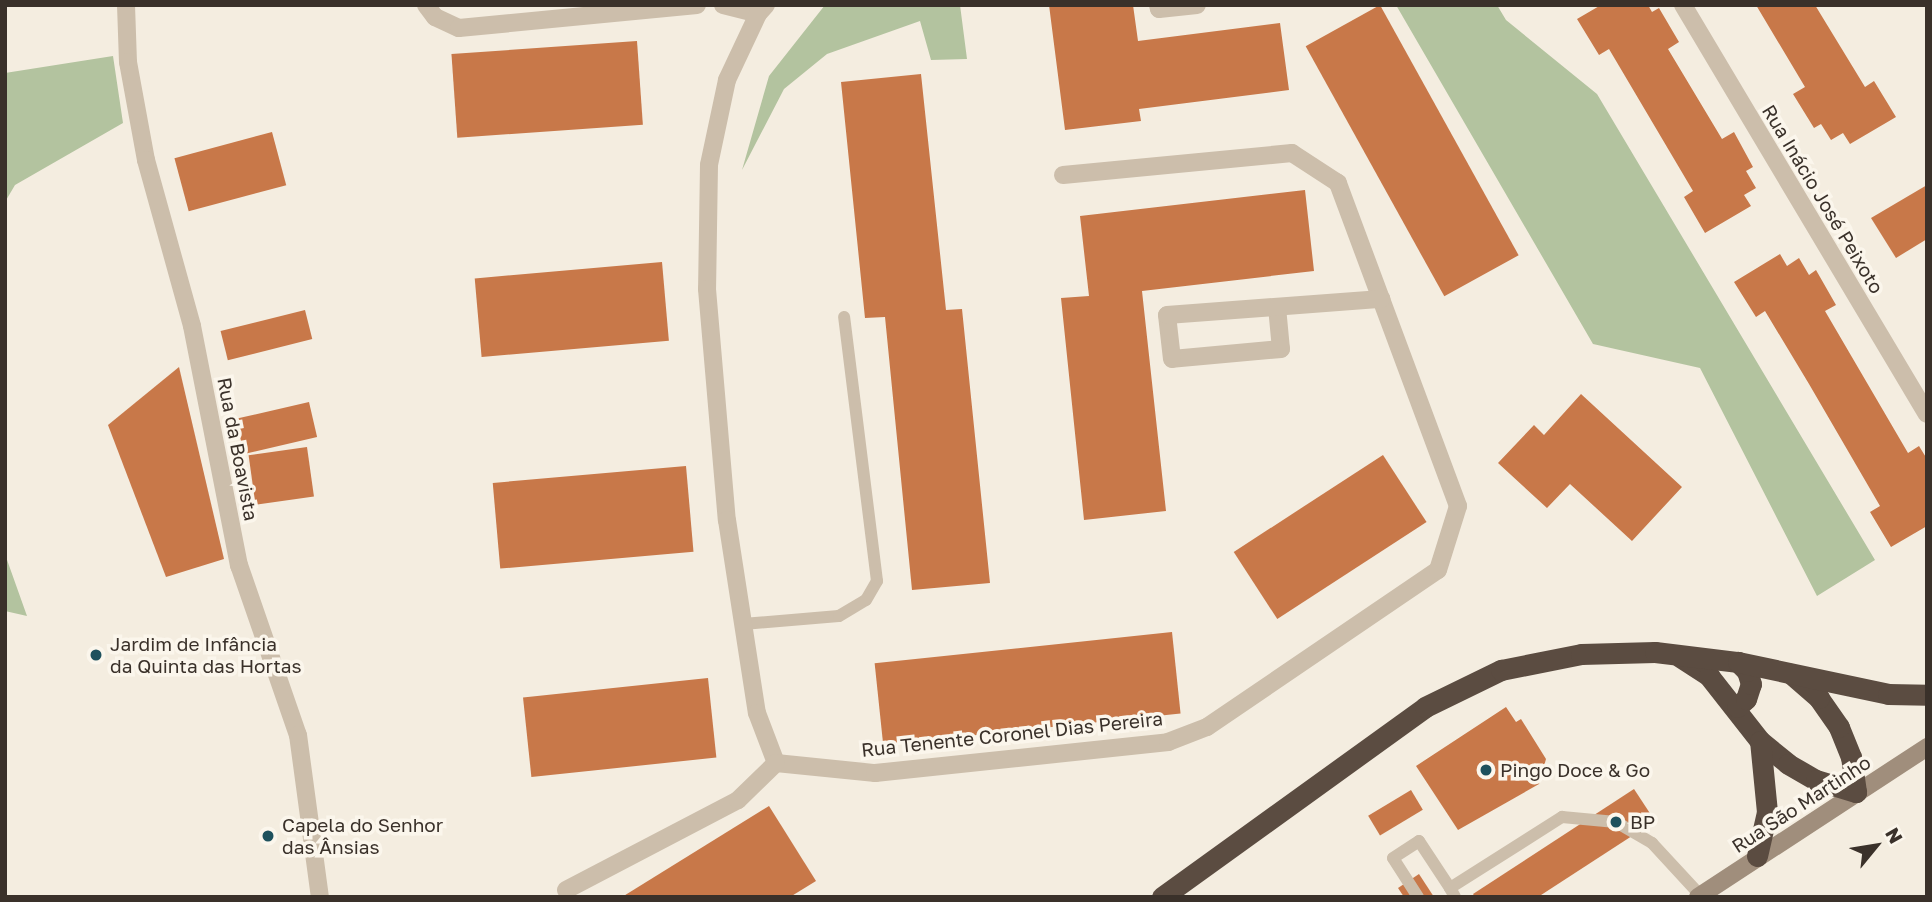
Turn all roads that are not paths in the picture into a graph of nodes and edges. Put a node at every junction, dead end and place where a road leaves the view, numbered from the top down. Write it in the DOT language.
graph roads {
  1 [pos="126,5"];
  2 [pos="426,5"];
  3 [pos="697,5"];
  4 [pos="723,5"];
  5 [pos="1158,5"];
  6 [pos="1196,5"];
  7 [pos="1683,5"];
  8 [pos="762,9"];
  9 [pos="1063,175"];
  10 [pos="1381,299"];
  11 [pos="1277,307"];
  12 [pos="844,317"];
  13 [pos="1927,414"];
  14 [pos="743,624"];
  15 [pos="1678,655"];
  16 [pos="1738,662"];
  17 [pos="1790,673"];
  18 [pos="1927,695"];
  19 [pos="1737,707"];
  20 [pos="1760,741"];
  21 [pos="1927,747"];
  22 [pos="776,763"];
  23 [pos="1856,792"];
  24 [pos="1758,856"];
  25 [pos="566,890"];
  26 [pos="1452,892"];
  27 [pos="1699,896"];
  28 [pos="320,897"];
  29 [pos="1162,897"];
  30 [pos="1418,897"];
  1 -- 28 [label="street, Rua da Boavista"];
  2 -- 3 [label="street"];
  4 -- 8 [label="street"];
  5 -- 6 [label="street"];
  7 -- 13 [label="street, Rua Inácio José Peixoto"];
  8 -- 14 [label="street"];
  9 -- 10 [label="street, Rua Tenente Coronel Dias Pereira"];
  10 -- 11 [label="street"];
  10 -- 22 [label="street, Rua Tenente Coronel Dias Pereira"];
  11 -- 11 [label="street"];
  12 -- 14 [label="lane"];
  14 -- 22 [label="street"];
  15 -- 16 [label="highway"];
  15 -- 19 [label="highway"];
  15 -- 29 [label="highway"];
  16 -- 17 [label="highway"];
  16 -- 19 [label="highway"];
  17 -- 18 [label="highway"];
  17 -- 23 [label="highway"];
  19 -- 20 [label="highway"];
  20 -- 23 [label="highway"];
  20 -- 24 [label="highway"];
  21 -- 23 [label="main road, Rua São Martinho"];
  22 -- 25 [label="street"];
  23 -- 24 [label="main road, Rua São Martinho"];
  24 -- 27 [label="main road, Rua São Martinho"];
  26 -- 27 [label="lane"];
  26 -- 30 [label="lane"];
}
